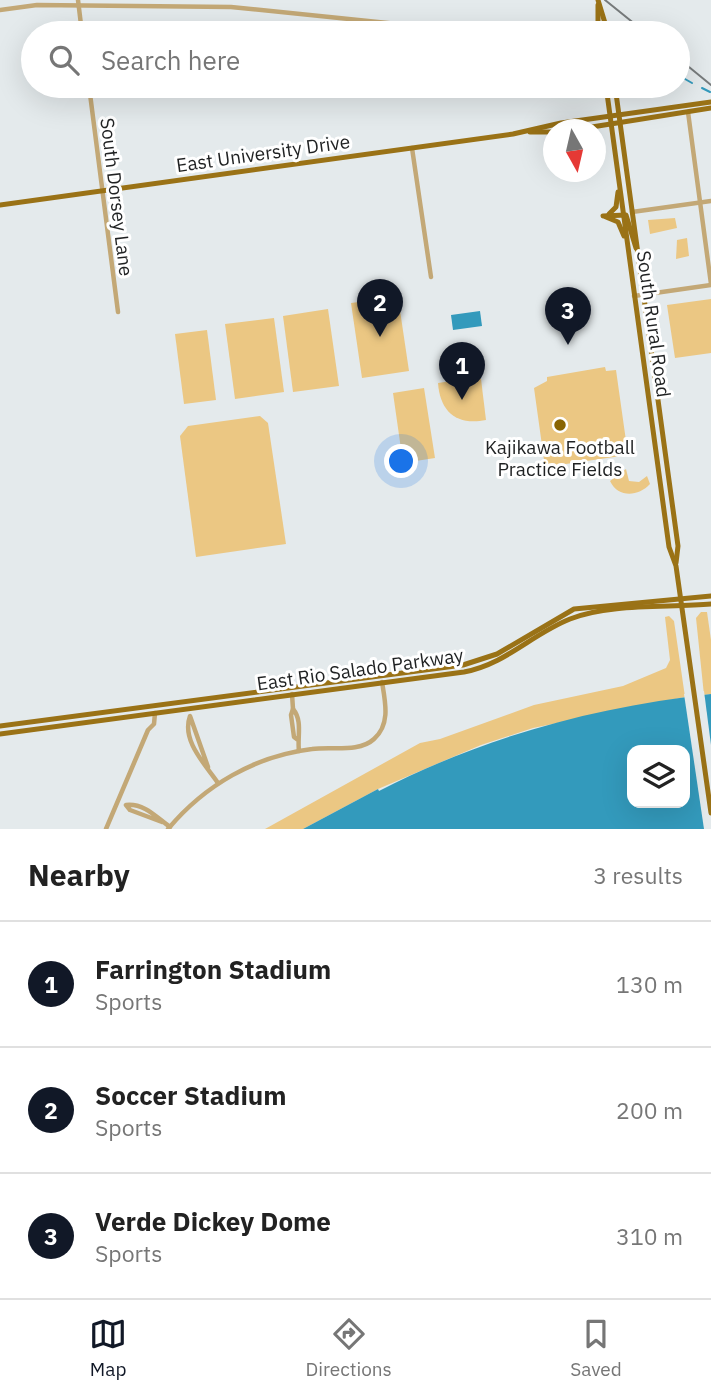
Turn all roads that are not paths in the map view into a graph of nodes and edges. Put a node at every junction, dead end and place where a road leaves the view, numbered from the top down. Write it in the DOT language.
graph roads {
  1 [pos="78,0"];
  2 [pos="598,1"];
  3 [pos="78,8"];
  4 [pos="0,10"];
  5 [pos="80,21"];
  6 [pos="370,21"];
  7 [pos="598,21"];
  8 [pos="604,21"];
  9 [pos="91,98"];
  10 [pos="608,98"];
  11 [pos="617,98"];
  12 [pos="711,102"];
  13 [pos="711,108"];
  14 [pos="688,112"];
  15 [pos="620,115"];
  16 [pos="611,116"];
  17 [pos="621,123"];
  18 [pos="612,124"];
  19 [pos="606,125"];
  20 [pos="530,132"];
  21 [pos="543,132"];
  22 [pos="412,148"];
  23 [pos="618,178"];
  24 [pos="103,191"];
  25 [pos="711,201"];
  26 [pos="699,203"];
  27 [pos="0,205"];
  28 [pos="632,212"];
  29 [pos="623,213"];
  30 [pos="603,216"];
  31 [pos="627,243"];
  32 [pos="638,251"];
  33 [pos="431,277"];
  34 [pos="711,285"];
  35 [pos="644,295"];
  36 [pos="634,296"];
  37 [pos="118,312"];
  38 [pos="676,566"];
  39 [pos="711,596"];
  40 [pos="681,599"];
  41 [pos="711,604"];
  42 [pos="682,607"];
  43 [pos="381,675"];
  44 [pos="382,682"];
  45 [pos="292,694"];
  46 [pos="188,699"];
  47 [pos="189,708"];
  48 [pos="155,712"];
  49 [pos="0,726"];
  50 [pos="0,734"];
  51 [pos="299,751"];
  52 [pos="218,783"];
  53 [pos="117,802"];
  54 [pos="711,813"];
  55 [pos="169,828"];
  56 [pos="106,829"];
  1 -- 3 [label="street"];
  2 -- 7 [label="main road"];
  2 -- 8 [label="main road"];
  3 -- 4 [label="street"];
  3 -- 5 [label="street"];
  3 -- 6 [label="street"];
  9 -- 24 [label="street, South Dorsey Lane"];
  10 -- 16 [label="main road, South Rural Road"];
  11 -- 15 [label="main road, South Rural Road"];
  12 -- 15 [label="main road, East University Drive"];
  13 -- 14 [label="main road"];
  14 -- 17 [label="main road"];
  14 -- 26 [label="street"];
  15 -- 16 [label="main road, East University Drive"];
  15 -- 17 [label="main road, South Rural Road"];
  16 -- 18 [label="main road, South Rural Road"];
  16 -- 20 [label="main road, East University Drive"];
  17 -- 18 [label="main road"];
  17 -- 28 [label="main road, South Rural Road"];
  18 -- 19 [label="main road"];
  18 -- 23 [label="main road, South Rural Road"];
  20 -- 21 [label="main road, East University Drive"];
  20 -- 22 [label="main road, East University Drive"];
  22 -- 24 [label="main road, East University Drive"];
  22 -- 33 [label="street"];
  23 -- 29 [label="main road, South Rural Road"];
  23 -- 30 [label="main road"];
  24 -- 27 [label="main road, East University Drive"];
  24 -- 37 [label="street, South Dorsey Lane"];
  25 -- 26 [label="street"];
  26 -- 28 [label="street"];
  26 -- 34 [label="street"];
  28 -- 32 [label="main road, South Rural Road"];
  29 -- 30 [label="main road"];
  29 -- 31 [label="main road, South Rural Road"];
  29 -- 32 [label="main road"];
  30 -- 31 [label="main road"];
  31 -- 36 [label="main road, South Rural Road"];
  32 -- 35 [label="main road, South Rural Road"];
  34 -- 35 [label="street"];
  35 -- 36 [label="street"];
  35 -- 38 [label="main road, South Rural Road"];
  36 -- 38 [label="main road, South Rural Road"];
  38 -- 40 [label="main road, South Rural Road"];
  39 -- 40 [label="main road, East Rio Salado Parkway"];
  40 -- 42 [label="main road, South Rural Road"];
  40 -- 43 [label="main road, East Rio Salado Parkway"];
  41 -- 42 [label="main road, East Rio Salado Parkway"];
  42 -- 44 [label="main road, East Rio Salado Parkway"];
  42 -- 54 [label="main road, South Rural Road"];
  43 -- 44 [label="street"];
  43 -- 46 [label="main road, East Rio Salado Parkway"];
  44 -- 45 [label="main road, East Rio Salado Parkway"];
  44 -- 51 [label="street"];
  45 -- 47 [label="main road, East Rio Salado Parkway"];
  45 -- 51 [label="street"];
  46 -- 47 [label="street"];
  46 -- 49 [label="main road, East Rio Salado Parkway"];
  47 -- 48 [label="main road, East Rio Salado Parkway"];
  47 -- 52 [label="street"];
  48 -- 50 [label="main road, East Rio Salado Parkway"];
  48 -- 53 [label="street"];
  51 -- 52 [label="street"];
  52 -- 55 [label="street"];
  53 -- 55 [label="street"];
  53 -- 56 [label="street"];
}
